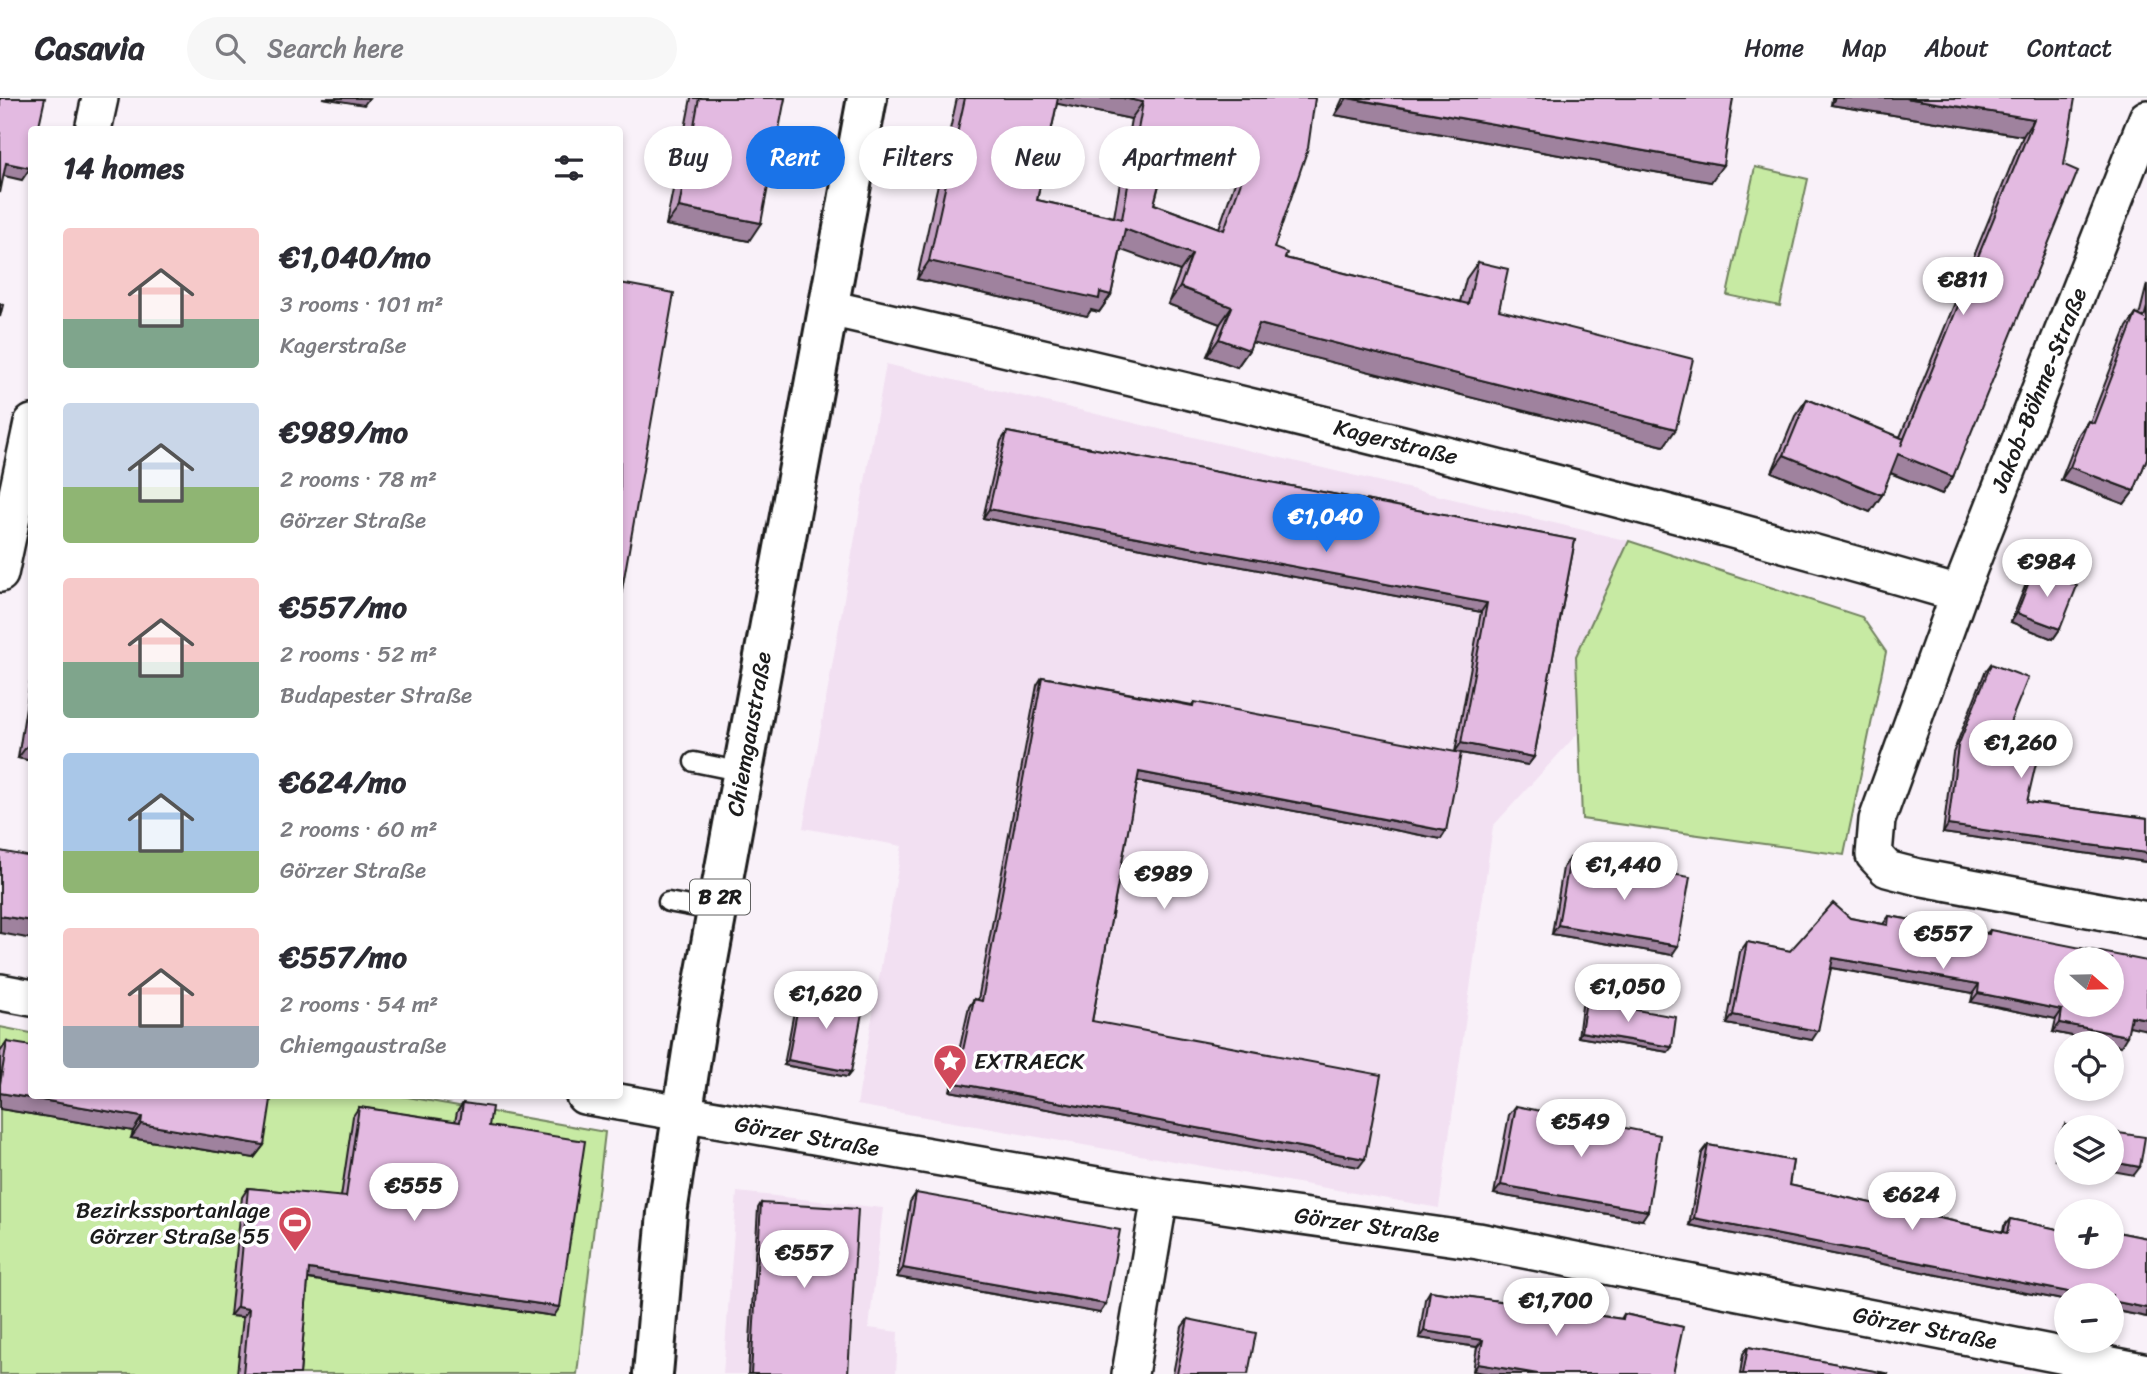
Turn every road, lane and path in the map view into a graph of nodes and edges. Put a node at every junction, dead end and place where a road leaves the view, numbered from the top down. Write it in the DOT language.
graph roads {
  1 [pos="100,98"];
  2 [pos="867,98"];
  3 [pos="2147,118"];
  4 [pos="94,126"];
  5 [pos="829,308"];
  6 [pos="28,442"];
  7 [pos="0,574"];
  8 [pos="1959,594"];
  9 [pos="694,762"];
  10 [pos="743,772"];
  11 [pos="668,902"];
  12 [pos="717,911"];
  13 [pos="2147,920"];
  14 [pos="0,992"];
  15 [pos="28,997"];
  16 [pos="601,1099"];
  17 [pos="682,1113"];
  18 [pos="1160,1196"];
  19 [pos="2147,1372"];
  20 [pos="653,1374"];
  21 [pos="1130,1374"];
  1 -- 4 [label="street"];
  2 -- 5 [label="main road, Chiemgaustraße / B 2R"];
  3 -- 8 [label="street, Jakob-Böhme-Straße"];
  5 -- 8 [label="street, Kagerstraße"];
  5 -- 10 [label="main road, Chiemgaustraße / B 2R"];
  6 -- 7 [label="street"];
  8 -- 13 [label="street, Jakob-Böhme-Straße"];
  9 -- 10 [label="lane"];
  10 -- 12 [label="main road, Chiemgaustraße / B 2R"];
  11 -- 12 [label="lane"];
  12 -- 17 [label="main road, Chiemgaustraße / B 2R"];
  14 -- 15 [label="street"];
  16 -- 17 [label="street, Görzer Straße"];
  17 -- 18 [label="street, Görzer Straße"];
  17 -- 20 [label="main road, Chiemgaustraße / B 2R"];
  18 -- 19 [label="street, Görzer Straße"];
  18 -- 21 [label="street"];
}
